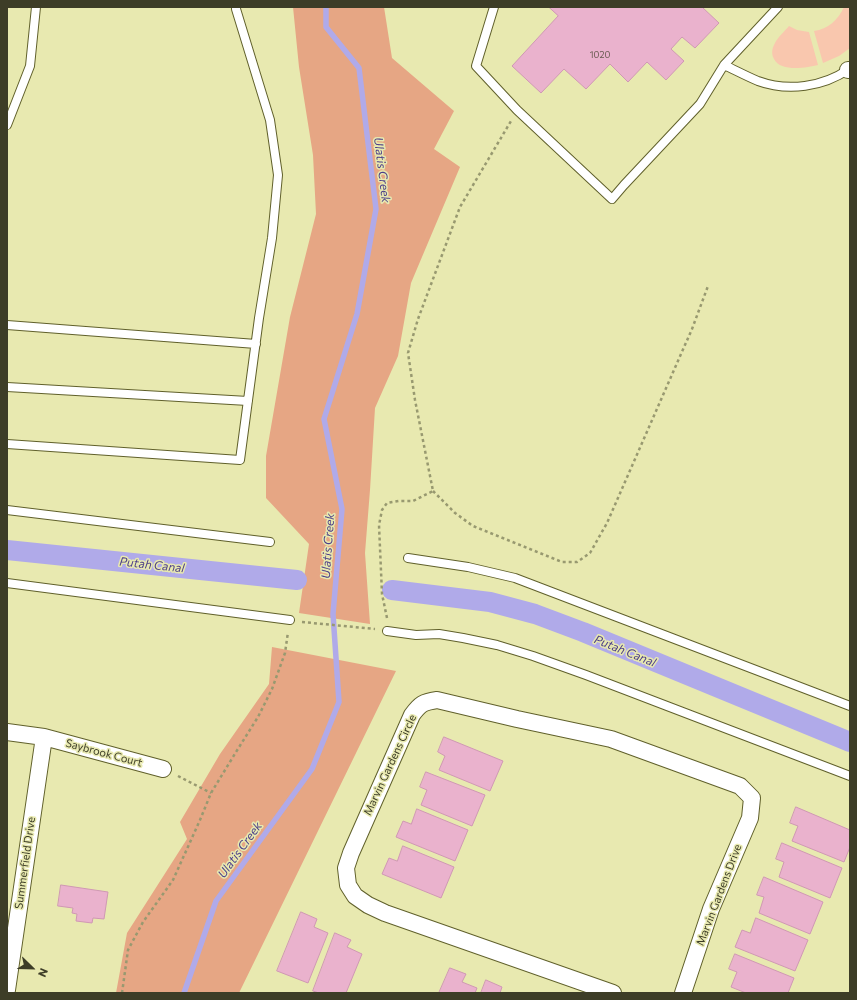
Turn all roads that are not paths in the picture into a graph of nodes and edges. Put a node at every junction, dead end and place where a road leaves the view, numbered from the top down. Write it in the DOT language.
graph roads {
  1 [pos="36,7"];
  2 [pos="236,7"];
  3 [pos="494,7"];
  4 [pos="778,7"];
  5 [pos="724,65"];
  6 [pos="849,69"];
  7 [pos="7,125"];
  8 [pos="7,326"];
  9 [pos="256,344"];
  10 [pos="7,387"];
  11 [pos="248,401"];
  12 [pos="7,444"];
  13 [pos="7,510"];
  14 [pos="270,542"];
  15 [pos="408,558"];
  16 [pos="7,583"];
  17 [pos="290,620"];
  18 [pos="387,631"];
  19 [pos="850,706"];
  20 [pos="7,732"];
  21 [pos="44,737"];
  22 [pos="164,769"];
  23 [pos="850,776"];
  24 [pos="752,798"];
  25 [pos="10,946"];
  26 [pos="7,990"];
  27 [pos="612,993"];
  28 [pos="683,993"];
  1 -- 7 [label="lane"];
  2 -- 9 [label="lane"];
  3 -- 5 [label="lane"];
  4 -- 5 [label="lane"];
  5 -- 6 [label="lane"];
  8 -- 9 [label="lane"];
  9 -- 11 [label="lane"];
  10 -- 11 [label="lane"];
  11 -- 12 [label="lane"];
  13 -- 14 [label="lane"];
  15 -- 19 [label="lane"];
  16 -- 17 [label="lane"];
  18 -- 23 [label="lane"];
  20 -- 21 [label="street, Saybrook Court"];
  21 -- 22 [label="street, Saybrook Court"];
  21 -- 25 [label="street, Summerfield Drive"];
  24 -- 27 [label="street, Marvin Gardens Circle"];
  24 -- 28 [label="street, Marvin Gardens Drive"];
  25 -- 26 [label="street, Summerfield Drive"];
}
